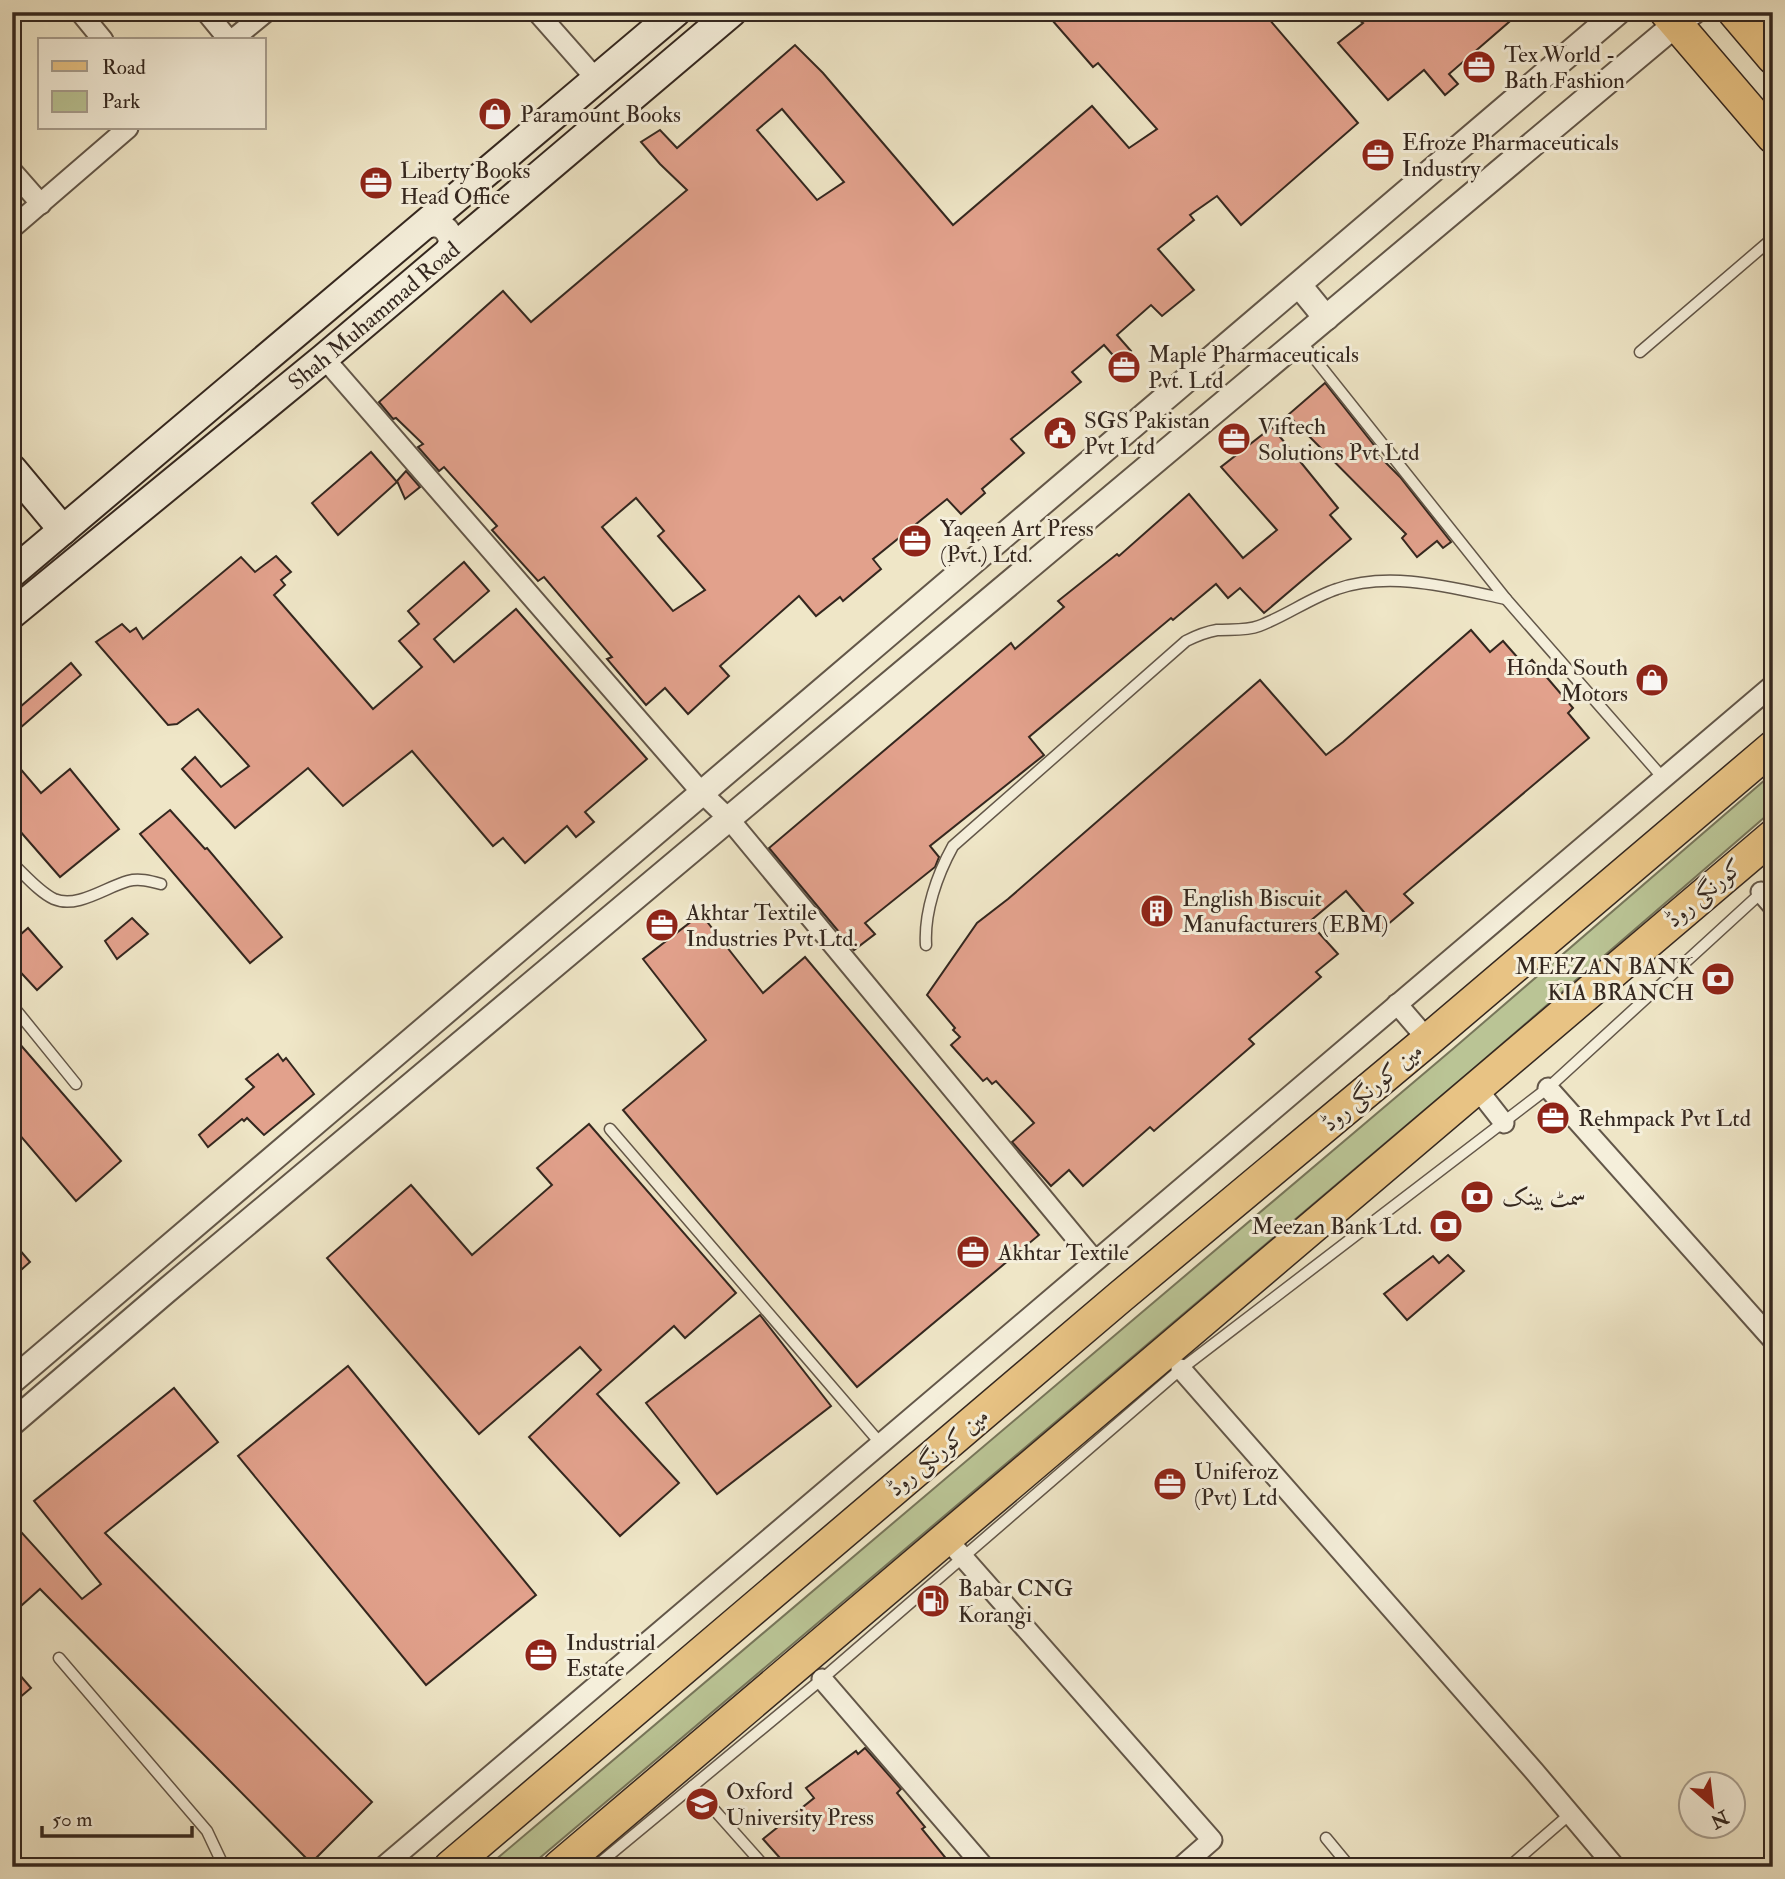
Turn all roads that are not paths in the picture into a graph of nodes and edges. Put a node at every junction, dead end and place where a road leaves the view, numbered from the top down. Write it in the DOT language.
graph roads {
  1 [pos="80,12"];
  2 [pos="206,12"];
  3 [pos="266,12"];
  4 [pos="537,12"];
  5 [pos="677,12"];
  6 [pos="732,12"];
  7 [pos="1618,12"];
  8 [pos="1734,12"];
  9 [pos="1678,16"];
  10 [pos="101,38"];
  11 [pos="229,38"];
  12 [pos="234,38"];
  13 [pos="1773,58"];
  14 [pos="597,80"];
  15 [pos="126,130"];
  16 [pos="1773,137"];
  17 [pos="12,171"];
  18 [pos="458,198"];
  19 [pos="41,204"];
  20 [pos="12,228"];
  21 [pos="422,228"];
  22 [pos="476,228"];
  23 [pos="1773,238"];
  24 [pos="447,253"];
  25 [pos="1298,285"];
  26 [pos="1326,317"];
  27 [pos="1299,339"];
  28 [pos="1640,352"];
  29 [pos="324,358"];
  30 [pos="12,470"];
  31 [pos="60,533"];
  32 [pos="971,564"];
  33 [pos="72,566"];
  34 [pos="12,573"];
  35 [pos="998,593"];
  36 [pos="1506,599"];
  37 [pos="15,609"];
  38 [pos="1773,685"];
  39 [pos="1773,747"];
  40 [pos="1663,778"];
  41 [pos="702,793"];
  42 [pos="729,819"];
  43 [pos="1773,836"];
  44 [pos="12,863"];
  45 [pos="160,884"];
  46 [pos="1769,893"];
  47 [pos="926,945"];
  48 [pos="1397,1004"];
  49 [pos="12,1005"];
  50 [pos="1428,1040"];
  51 [pos="76,1084"];
  52 [pos="1475,1086"];
  53 [pos="1548,1088"];
  54 [pos="1504,1123"];
  55 [pos="610,1129"];
  56 [pos="1095,1261"];
  57 [pos="1773,1340"];
  58 [pos="1181,1369"];
  59 [pos="12,1381"];
  60 [pos="12,1423"];
  61 [pos="881,1444"];
  62 [pos="954,1547"];
  63 [pos="60,1658"];
  64 [pos="822,1679"];
  65 [pos="693,1786"];
  66 [pos="1570,1814"];
  67 [pos="1326,1838"];
  68 [pos="224,1867"];
  69 [pos="383,1867"];
  70 [pos="450,1867"];
  71 [pos="559,1867"];
  72 [pos="595,1867"];
  73 [pos="765,1867"];
  74 [pos="984,1867"];
  75 [pos="1181,1867"];
  76 [pos="1350,1867"];
  77 [pos="1508,1867"];
  78 [pos="1615,1867"];
  1 -- 10 [label="street"];
  2 -- 11 [label="street"];
  3 -- 12 [label="street"];
  4 -- 14 [label="street"];
  5 -- 14 [label="main road, Shah Muhammad Road"];
  6 -- 22 [label="main road, Shah Muhammad Road"];
  7 -- 25 [label="street"];
  8 -- 13 [label="main road"];
  9 -- 16 [label="main road"];
  9 -- 26 [label="street"];
  14 -- 18 [label="main road, Shah Muhammad Road"];
  15 -- 19 [label="street"];
  17 -- 19 [label="street"];
  18 -- 21 [label="main road, Shah Muhammad Road"];
  18 -- 22 [label="street"];
  19 -- 20 [label="street"];
  21 -- 24 [label="street"];
  21 -- 31 [label="main road, Shah Muhammad Road"];
  22 -- 24 [label="main road, Shah Muhammad Road"];
  23 -- 28 [label="lane"];
  24 -- 29 [label="main road, Shah Muhammad Road"];
  25 -- 26 [label="street"];
  25 -- 32 [label="street"];
  26 -- 27 [label="street"];
  27 -- 35 [label="street"];
  27 -- 36 [label="lane"];
  29 -- 33 [label="main road, Shah Muhammad Road"];
  29 -- 41 [label="street"];
  30 -- 31 [label="main road"];
  31 -- 33 [label="street"];
  31 -- 34 [label="main road, Shah Muhammad Road"];
  32 -- 35 [label="street"];
  32 -- 41 [label="street"];
  33 -- 37 [label="main road, Shah Muhammad Road"];
  35 -- 42 [label="street"];
  36 -- 40 [label="lane"];
  36 -- 47 [label="lane"];
  38 -- 40 [label="street"];
  39 -- 50 [label="main road, مین کورنگی روڈ"];
  40 -- 48 [label="street"];
  41 -- 42 [label="street"];
  41 -- 59 [label="street"];
  42 -- 56 [label="street"];
  42 -- 60 [label="street"];
  43 -- 52 [label="main road, کورنگی روڈ"];
  44 -- 45 [label="lane"];
  46 -- 53 [label="lane"];
  48 -- 50 [label="street"];
  48 -- 56 [label="street"];
  49 -- 51 [label="lane"];
  50 -- 70 [label="main road, مین کورنگی روڈ"];
  52 -- 54 [label="street"];
  52 -- 62 [label="main road"];
  53 -- 54 [label="lane"];
  53 -- 57 [label="street"];
  54 -- 58 [label="lane"];
  55 -- 61 [label="lane"];
  56 -- 61 [label="street"];
  58 -- 62 [label="lane"];
  58 -- 66 [label="street"];
  61 -- 69 [label="street"];
  62 -- 64 [label="lane"];
  62 -- 71 [label="main road"];
  62 -- 75 [label="street"];
  63 -- 68 [label="lane"];
  64 -- 65 [label="lane"];
  64 -- 74 [label="street"];
  65 -- 72 [label="lane"];
  65 -- 73 [label="lane"];
  66 -- 77 [label="lane"];
  66 -- 78 [label="street"];
  67 -- 76 [label="lane"];
}
